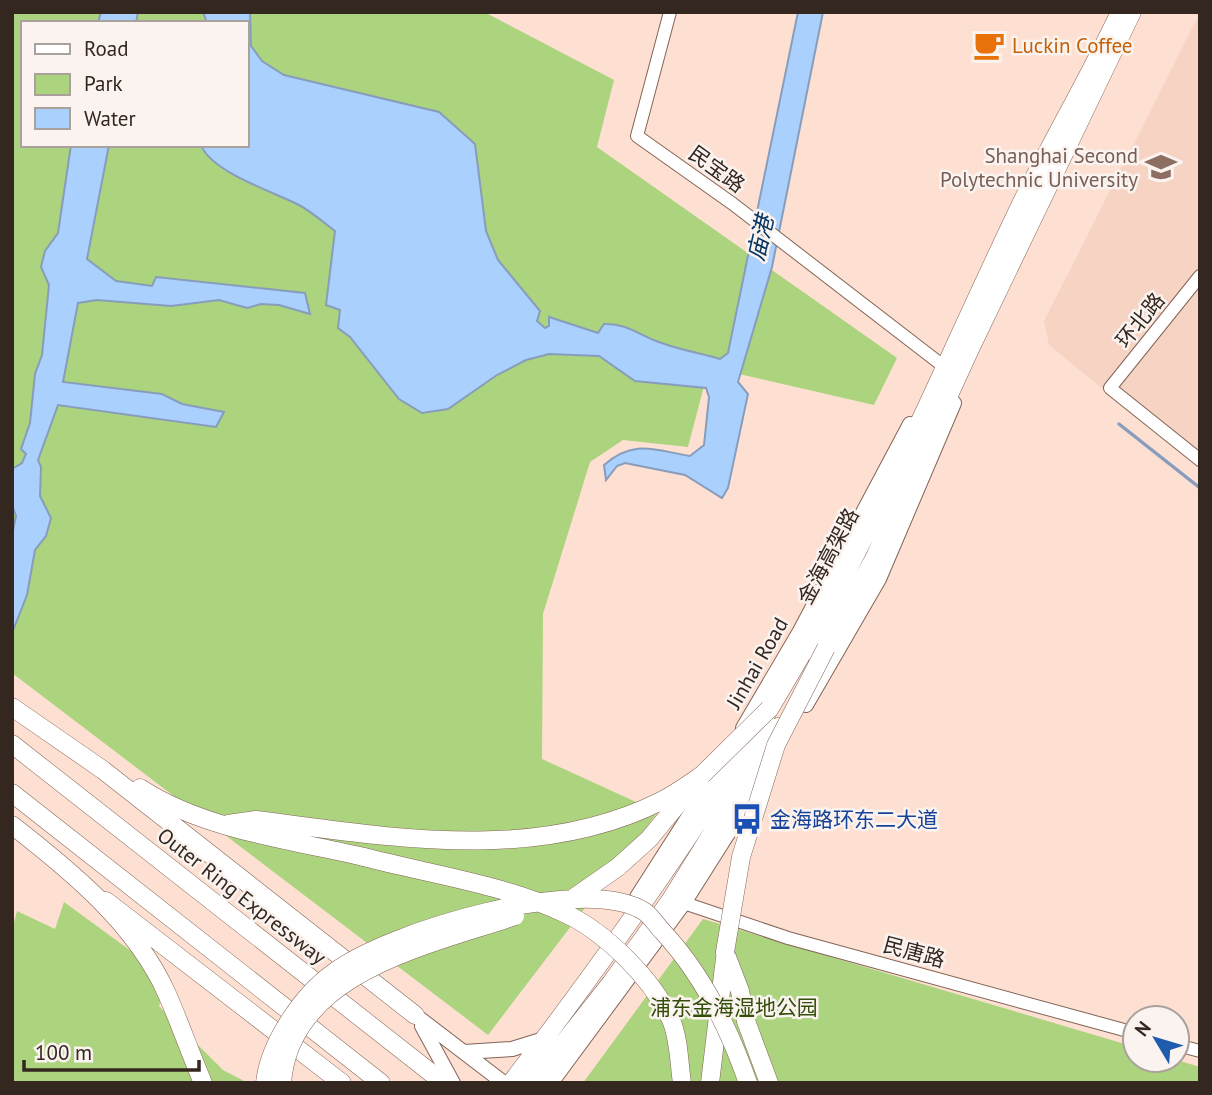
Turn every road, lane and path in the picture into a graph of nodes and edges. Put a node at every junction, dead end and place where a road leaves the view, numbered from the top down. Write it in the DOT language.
graph roads {
  1 [pos="670,12"];
  2 [pos="1112,12"];
  3 [pos="1120,12"];
  4 [pos="1132,12"];
  5 [pos="1140,12"];
  6 [pos="1200,276"];
  7 [pos="942,365"];
  8 [pos="1200,460"];
  9 [pos="826,648"];
  10 [pos="12,707"];
  11 [pos="769,709"];
  12 [pos="12,744"];
  13 [pos="103,770"];
  14 [pos="702,775"];
  15 [pos="12,793"];
  16 [pos="228,824"];
  17 [pos="12,825"];
  18 [pos="98,898"];
  19 [pos="684,903"];
  20 [pos="725,952"];
  21 [pos="415,1015"];
  22 [pos="1121,1029"];
  23 [pos="182,1036"];
  24 [pos="541,1040"];
  25 [pos="464,1052"];
  26 [pos="556,1080"];
  27 [pos="188,1083"];
  28 [pos="203,1083"];
  29 [pos="265,1083"];
  30 [pos="282,1083"];
  31 [pos="342,1083"];
  32 [pos="381,1083"];
  33 [pos="444,1083"];
  34 [pos="453,1083"];
  35 [pos="504,1083"];
  36 [pos="511,1083"];
  37 [pos="533,1083"];
  38 [pos="682,1083"];
  39 [pos="710,1083"];
  40 [pos="748,1083"];
  41 [pos="769,1083"];
  1 -- 7 [label="street, 民宝路"];
  2 -- 7 [label="main road, Jinhai Road"];
  3 -- 11 [label="highway, 金海高架路"];
  4 -- 9 [label="highway, 金海高架路"];
  5 -- 19 [label="main road"];
  6 -- 8 [label="street, 环北路"];
  7 -- 24 [label="main road, Jinhai Road"];
  9 -- 20 [label="highway, bridge"];
  9 -- 37 [label="highway, 金海高架路, bridge"];
  10 -- 13 [label="highway"];
  11 -- 14 [label="highway, bridge"];
  11 -- 36 [label="highway, 金海高架路, bridge"];
  12 -- 33 [label="highway, Outer Ring Expressway, bridge"];
  13 -- 16 [label="highway"];
  13 -- 21 [label="highway"];
  14 -- 16 [label="highway"];
  14 -- 30 [label="highway, bridge"];
  15 -- 32 [label="highway, bridge"];
  16 -- 38 [label="highway, bridge"];
  17 -- 18 [label="highway"];
  18 -- 23 [label="highway"];
  18 -- 31 [label="highway"];
  19 -- 22 [label="street, 民唐路"];
  19 -- 26 [label="main road"];
  20 -- 39 [label="highway, bridge"];
  20 -- 41 [label="highway"];
  21 -- 25 [label="main road"];
  21 -- 34 [label="main road"];
  23 -- 27 [label="highway"];
  23 -- 28 [label="highway"];
  24 -- 25 [label="main road"];
  24 -- 35 [label="main road, Jinhai Road"];
  25 -- 35 [label="main road"];
  29 -- 40 [label="highway, bridge"];
}
